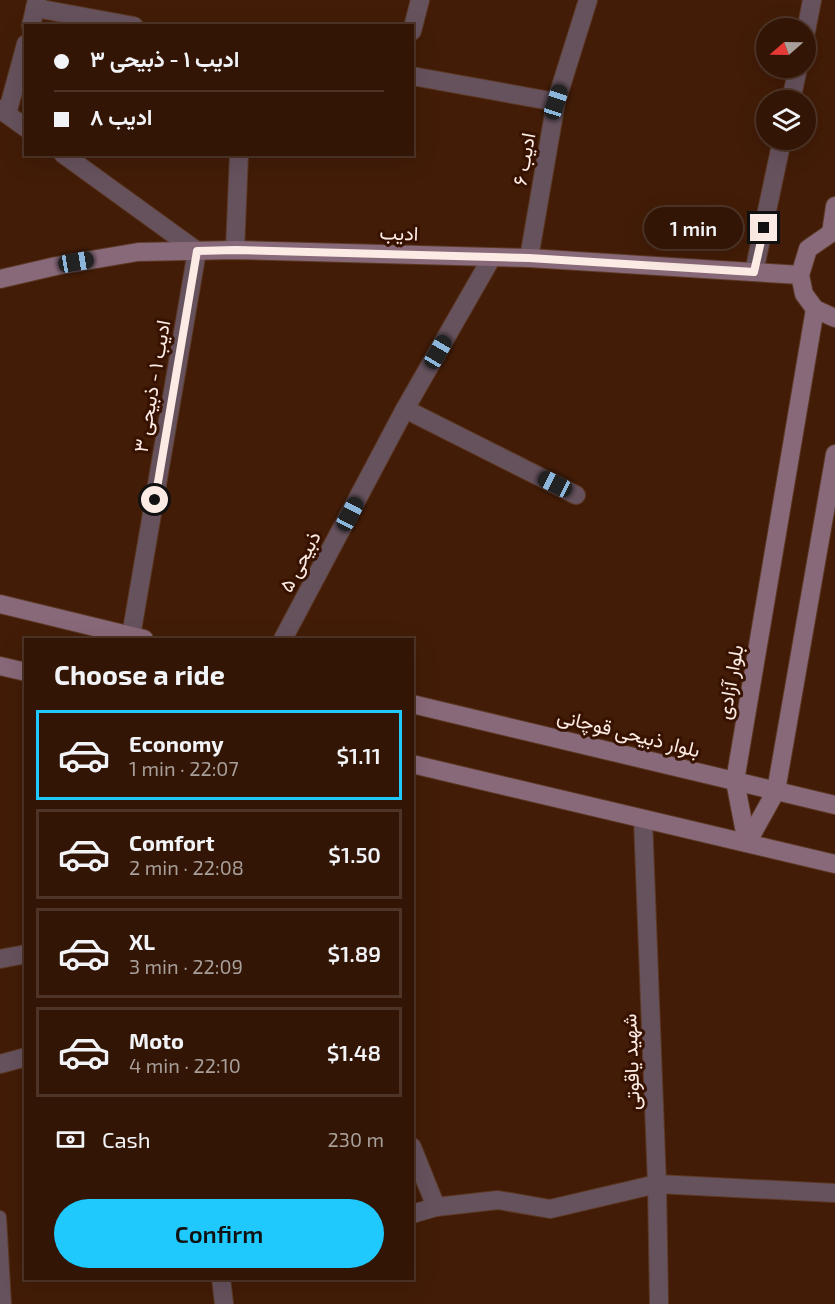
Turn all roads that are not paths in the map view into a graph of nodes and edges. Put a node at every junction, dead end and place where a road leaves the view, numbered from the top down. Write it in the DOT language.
graph roads {
  1 [pos="420,0"];
  2 [pos="588,0"];
  3 [pos="812,0"];
  4 [pos="34,11"];
  5 [pos="809,18"];
  6 [pos="121,24"];
  7 [pos="414,24"];
  8 [pos="24,50"];
  9 [pos="414,76"];
  10 [pos="556,102"];
  11 [pos="3,112"];
  12 [pos="24,127"];
  13 [pos="781,150"];
  14 [pos="66,156"];
  15 [pos="239,156"];
  16 [pos="835,206"];
  17 [pos="833,232"];
  18 [pos="235,250"];
  19 [pos="197,251"];
  20 [pos="492,257"];
  21 [pos="529,258"];
  22 [pos="754,272"];
  23 [pos="800,276"];
  24 [pos="0,279"];
  25 [pos="815,309"];
  26 [pos="835,318"];
  27 [pos="405,410"];
  28 [pos="835,454"];
  29 [pos="576,495"];
  30 [pos="0,604"];
  31 [pos="138,638"];
  32 [pos="284,638"];
  33 [pos="0,666"];
  34 [pos="24,672"];
  35 [pos="414,704"];
  36 [pos="414,764"];
  37 [pos="735,781"];
  38 [pos="776,791"];
  39 [pos="835,805"];
  40 [pos="643,819"];
  41 [pos="747,843"];
  42 [pos="835,864"];
  43 [pos="24,954"];
  44 [pos="0,959"];
  45 [pos="24,1058"];
  46 [pos="0,1064"];
  47 [pos="414,1153"];
  48 [pos="657,1184"];
  49 [pos="835,1193"];
  50 [pos="436,1207"];
  51 [pos="414,1213"];
  52 [pos="0,1217"];
  53 [pos="221,1280"];
  54 [pos="5,1304"];
  55 [pos="224,1304"];
  56 [pos="659,1304"];
  1 -- 7 [label="street"];
  2 -- 10 [label="street, ادیب ۶"];
  3 -- 5 [label="street"];
  4 -- 6 [label="street"];
  8 -- 11 [label="street"];
  9 -- 10 [label="street"];
  10 -- 21 [label="street, ادیب ۶"];
  11 -- 12 [label="street"];
  13 -- 22 [label="street"];
  14 -- 19 [label="street"];
  15 -- 18 [label="street"];
  16 -- 17 [label="street"];
  17 -- 23 [label="street"];
  18 -- 19 [label="street, ادیب"];
  18 -- 20 [label="street, ادیب"];
  19 -- 24 [label="street, ادیب"];
  19 -- 31 [label="street, ادیب ۱ - ذبیحی ۳"];
  20 -- 21 [label="street, ادیب"];
  20 -- 27 [label="street, ذبیحی ۵"];
  21 -- 22 [label="street, ادیب"];
  22 -- 23 [label="street, ادیب"];
  23 -- 25 [label="street"];
  25 -- 26 [label="street"];
  25 -- 37 [label="street, بلوار آزادی"];
  27 -- 29 [label="street"];
  27 -- 32 [label="street, ذبیحی ۵"];
  28 -- 38 [label="street"];
  30 -- 31 [label="street"];
  33 -- 34 [label="street"];
  35 -- 37 [label="street, بلوار ذبیحی قوچانی"];
  36 -- 40 [label="street"];
  37 -- 38 [label="street, بلوار ذبیحی قوچانی"];
  37 -- 41 [label="street, بلوار آزادی"];
  38 -- 39 [label="street, بلوار ذبیحی قوچانی"];
  38 -- 41 [label="street"];
  40 -- 41 [label="street"];
  40 -- 48 [label="street, شهید یاقوتی"];
  41 -- 42 [label="street"];
  43 -- 44 [label="street"];
  45 -- 46 [label="street"];
  47 -- 50 [label="street"];
  48 -- 49 [label="street"];
  48 -- 50 [label="street"];
  48 -- 56 [label="street, شهید یاقوتی"];
  50 -- 51 [label="street"];
  52 -- 54 [label="lane"];
  53 -- 55 [label="street"];
}
